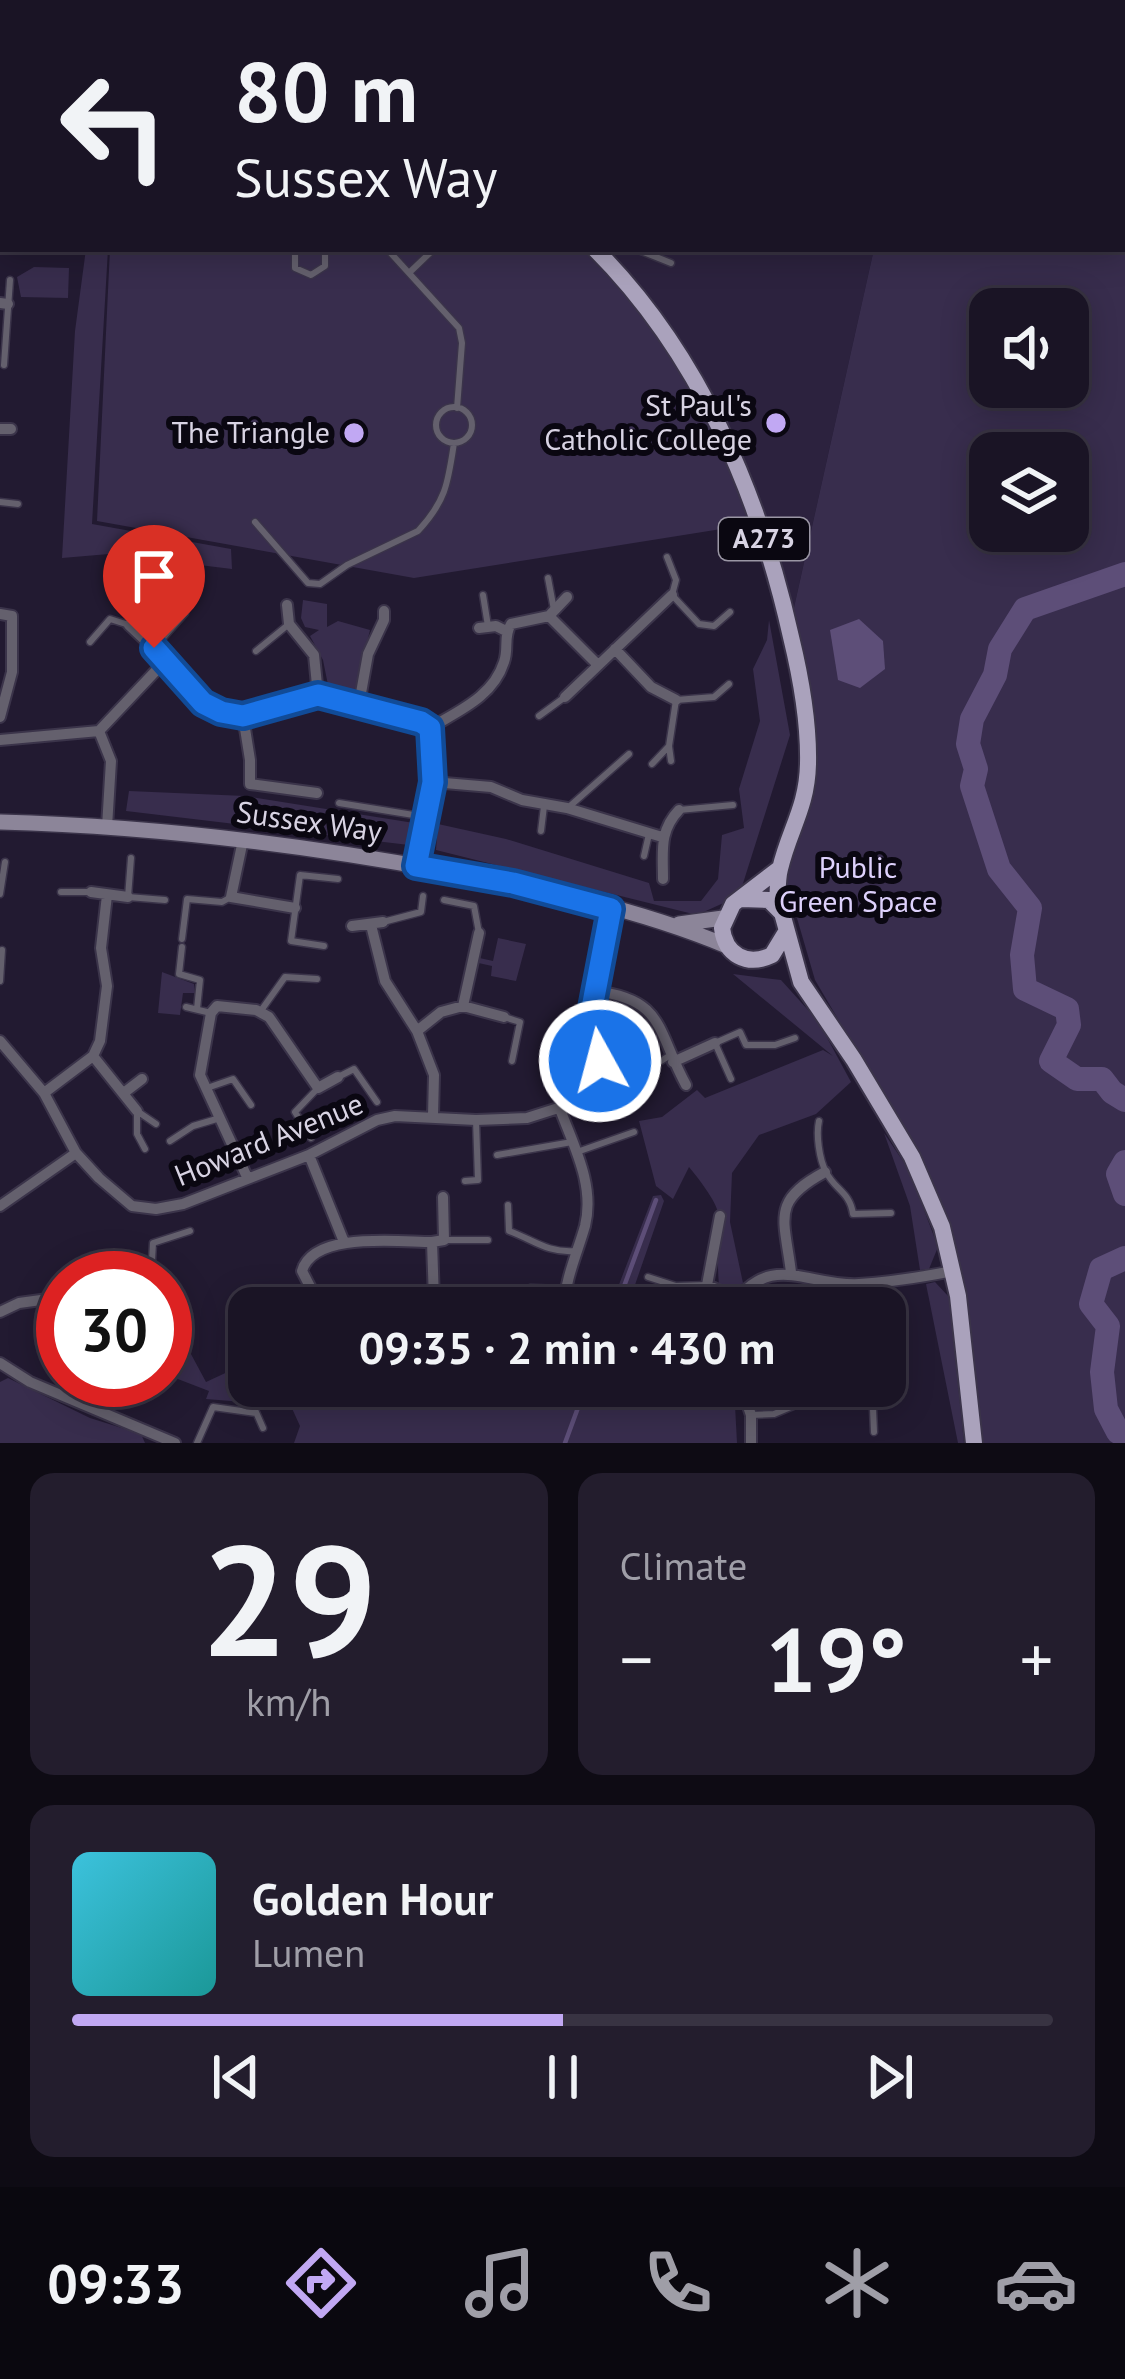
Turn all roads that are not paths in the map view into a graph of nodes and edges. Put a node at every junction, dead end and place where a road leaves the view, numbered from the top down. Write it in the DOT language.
graph roads {
  1 [pos="294,252"];
  2 [pos="326,252"];
  3 [pos="336,252"];
  4 [pos="390,252"];
  5 [pos="431,252"];
  6 [pos="598,252"];
  7 [pos="643,252"];
  8 [pos="327,260"];
  9 [pos="670,263"];
  10 [pos="410,272"];
  11 [pos="10,280"];
  12 [pos="4,304"];
  13 [pos="4,365"];
  14 [pos="458,408"];
  15 [pos="454,443"];
  16 [pos="0,502"];
  17 [pos="18,504"];
  18 [pos="255,522"];
  19 [pos="667,557"];
  20 [pos="548,578"];
  21 [pos="187,586"];
  22 [pos="483,595"];
  23 [pos="672,595"];
  24 [pos="567,597"];
  25 [pos="287,605"];
  26 [pos="384,611"];
  27 [pos="730,612"];
  28 [pos="27,613"];
  29 [pos="552,613"];
  30 [pos="6,615"];
  31 [pos="289,624"];
  32 [pos="129,625"];
  33 [pos="483,627"];
  34 [pos="506,631"];
  35 [pos="90,642"];
  36 [pos="154,648"];
  37 [pos="615,649"];
  38 [pos="256,651"];
  39 [pos="166,660"];
  40 [pos="598,665"];
  41 [pos="729,684"];
  42 [pos="318,695"];
  43 [pos="565,697"];
  44 [pos="676,700"];
  45 [pos="359,704"];
  46 [pos="243,716"];
  47 [pos="539,716"];
  48 [pos="0,718"];
  49 [pos="430,728"];
  50 [pos="99,730"];
  51 [pos="0,740"];
  52 [pos="669,746"];
  53 [pos="629,754"];
  54 [pos="671,761"];
  55 [pos="652,764"];
  56 [pos="250,771"];
  57 [pos="235,772"];
  58 [pos="433,782"];
  59 [pos="317,793"];
  60 [pos="340,803"];
  61 [pos="733,805"];
  62 [pos="544,806"];
  63 [pos="567,808"];
  64 [pos="679,810"];
  65 [pos="426,817"];
  66 [pos="0,822"];
  67 [pos="107,826"];
  68 [pos="541,831"];
  69 [pos="655,835"];
  70 [pos="242,840"];
  71 [pos="644,856"];
  72 [pos="131,858"];
  73 [pos="5,862"];
  74 [pos="416,866"];
  75 [pos="780,868"];
  76 [pos="338,879"];
  77 [pos="663,879"];
  78 [pos="61,892"];
  79 [pos="91,892"];
  80 [pos="0,894"];
  81 [pos="107,895"];
  82 [pos="423,896"];
  83 [pos="128,897"];
  84 [pos="231,897"];
  85 [pos="741,899"];
  86 [pos="165,900"];
  87 [pos="444,900"];
  88 [pos="777,906"];
  89 [pos="295,908"];
  90 [pos="611,909"];
  91 [pos="724,918"];
  92 [pos="377,923"];
  93 [pos="676,925"];
  94 [pos="352,926"];
  95 [pos="786,932"];
  96 [pos="479,933"];
  97 [pos="324,946"];
  98 [pos="727,946"];
  99 [pos="2,950"];
  100 [pos="764,959"];
  101 [pos="317,979"];
  102 [pos="0,981"];
  103 [pos="801,982"];
  104 [pos="593,992"];
  105 [pos="464,1006"];
  106 [pos="186,1007"];
  107 [pos="196,1009"];
  108 [pos="260,1012"];
  109 [pos="211,1013"];
  110 [pos="504,1017"];
  111 [pos="417,1031"];
  112 [pos="795,1038"];
  113 [pos="0,1041"];
  114 [pos="715,1043"];
  115 [pos="93,1056"];
  116 [pos="671,1059"];
  117 [pos="512,1060"];
  118 [pos="620,1069"];
  119 [pos="338,1077"];
  120 [pos="142,1079"];
  121 [pos="731,1079"];
  122 [pos="686,1085"];
  123 [pos="207,1088"];
  124 [pos="318,1088"];
  125 [pos="125,1092"];
  126 [pos="44,1093"];
  127 [pos="377,1102"];
  128 [pos="251,1106"];
  129 [pos="560,1109"];
  130 [pos="137,1111"];
  131 [pos="433,1116"];
  132 [pos="220,1118"];
  133 [pos="476,1120"];
  134 [pos="820,1121"];
  135 [pos="156,1124"];
  136 [pos="634,1132"];
  137 [pos="174,1136"];
  138 [pos="311,1138"];
  139 [pos="574,1147"];
  140 [pos="146,1149"];
  141 [pos="76,1154"];
  142 [pos="309,1155"];
  143 [pos="497,1155"];
  144 [pos="825,1172"];
  145 [pos="247,1177"];
  146 [pos="465,1181"];
  147 [pos="443,1197"];
  148 [pos="508,1204"];
  149 [pos="0,1206"];
  150 [pos="891,1213"];
  151 [pos="720,1216"];
  152 [pos="190,1231"];
  153 [pos="488,1240"];
  154 [pos="438,1241"];
  155 [pos="344,1242"];
  156 [pos="153,1251"];
  157 [pos="575,1251"];
  158 [pos="953,1271"];
  159 [pos="791,1272"];
  160 [pos="649,1276"];
  161 [pos="706,1285"];
  162 [pos="853,1285"];
  163 [pos="310,1287"];
  164 [pos="435,1287"];
  165 [pos="566,1287"];
  166 [pos="709,1287"];
  167 [pos="751,1287"];
  168 [pos="36,1301"];
  169 [pos="0,1312"];
  170 [pos="2,1369"];
  171 [pos="253,1407"];
  172 [pos="748,1407"];
  173 [pos="791,1407"];
  174 [pos="873,1407"];
  175 [pos="256,1413"];
  176 [pos="751,1415"];
  177 [pos="263,1427"];
  178 [pos="874,1432"];
  179 [pos="158,1440"];
  180 [pos="175,1443"];
  181 [pos="197,1443"];
  182 [pos="751,1443"];
  183 [pos="974,1443"];
  1 -- 8 [label="lane"];
  2 -- 8 [label="lane"];
  3 -- 8 [label="lane"];
  4 -- 10 [label="lane"];
  5 -- 10 [label="lane"];
  6 -- 75 [label="main road, A273"];
  7 -- 9 [label="lane"];
  10 -- 14 [label="lane"];
  11 -- 12 [label="lane"];
  12 -- 13 [label="lane"];
  14 -- 15 [label="lane"];
  14 -- 15 [label="lane"];
  15 -- 18 [label="lane"];
  16 -- 17 [label="lane"];
  19 -- 23 [label="lane"];
  20 -- 29 [label="lane"];
  21 -- 36 [label="lane"];
  22 -- 33 [label="lane"];
  23 -- 27 [label="lane"];
  23 -- 37 [label="street"];
  24 -- 29 [label="street"];
  25 -- 31 [label="street"];
  26 -- 45 [label="street"];
  28 -- 30 [label="street"];
  29 -- 34 [label="street"];
  29 -- 40 [label="street"];
  30 -- 48 [label="street"];
  31 -- 38 [label="lane"];
  31 -- 42 [label="street"];
  32 -- 35 [label="lane"];
  32 -- 36 [label="street"];
  33 -- 34 [label="street"];
  34 -- 49 [label="street"];
  36 -- 39 [label="street"];
  37 -- 40 [label="street"];
  37 -- 44 [label="street"];
  39 -- 46 [label="street"];
  39 -- 50 [label="street"];
  40 -- 43 [label="street"];
  41 -- 44 [label="lane"];
  42 -- 45 [label="street"];
  42 -- 46 [label="street"];
  43 -- 47 [label="lane"];
  44 -- 52 [label="lane"];
  45 -- 49 [label="street"];
  46 -- 56 [label="street"];
  48 -- 51 [label="street"];
  49 -- 58 [label="street"];
  50 -- 51 [label="street"];
  50 -- 67 [label="street"];
  52 -- 54 [label="lane"];
  52 -- 55 [label="lane"];
  53 -- 63 [label="lane"];
  56 -- 57 [label="lane"];
  56 -- 59 [label="street"];
  58 -- 62 [label="street"];
  58 -- 65 [label="street"];
  60 -- 65 [label="lane"];
  61 -- 64 [label="lane"];
  62 -- 63 [label="street"];
  62 -- 68 [label="lane"];
  63 -- 69 [label="street"];
  64 -- 69 [label="street"];
  65 -- 74 [label="street"];
  66 -- 67 [label="street, Sussex Way"];
  67 -- 70 [label="street, Sussex Way"];
  69 -- 71 [label="lane"];
  69 -- 77 [label="street"];
  70 -- 74 [label="street, Sussex Way"];
  70 -- 84 [label="street"];
  72 -- 83 [label="lane"];
  73 -- 80 [label="lane"];
  74 -- 90 [label="street, Sussex Way"];
  75 -- 85 [label="main road"];
  75 -- 88 [label="main road, A273"];
  76 -- 89 [label="lane"];
  78 -- 79 [label="lane"];
  79 -- 81 [label="street"];
  81 -- 83 [label="street"];
  81 -- 115 [label="street"];
  82 -- 92 [label="lane"];
  83 -- 86 [label="lane"];
  84 -- 89 [label="street"];
  84 -- 107 [label="lane"];
  85 -- 88 [label="main road"];
  85 -- 91 [label="main road"];
  87 -- 96 [label="lane"];
  88 -- 95 [label="main road"];
  89 -- 97 [label="lane"];
  90 -- 93 [label="street, Sussex Way"];
  90 -- 104 [label="street"];
  91 -- 93 [label="street, Sussex Way"];
  91 -- 98 [label="main road"];
  92 -- 94 [label="street"];
  92 -- 111 [label="street"];
  93 -- 98 [label="street, Sussex Way"];
  95 -- 100 [label="main road"];
  95 -- 103 [label="main road"];
  96 -- 105 [label="street"];
  98 -- 100 [label="main road"];
  99 -- 102 [label="lane"];
  100 -- 103 [label="main road"];
  101 -- 108 [label="lane"];
  103 -- 158 [label="main road"];
  104 -- 116 [label="street"];
  104 -- 129 [label="street"];
  105 -- 110 [label="street"];
  105 -- 111 [label="street"];
  106 -- 107 [label="lane"];
  107 -- 109 [label="lane"];
  108 -- 109 [label="street"];
  108 -- 124 [label="street"];
  109 -- 123 [label="street"];
  110 -- 117 [label="lane"];
  111 -- 131 [label="street"];
  112 -- 114 [label="lane"];
  113 -- 126 [label="street, Howard Avenue"];
  114 -- 116 [label="street"];
  114 -- 121 [label="lane"];
  115 -- 125 [label="street"];
  115 -- 126 [label="street"];
  116 -- 118 [label="lane"];
  116 -- 122 [label="street"];
  119 -- 124 [label="street"];
  119 -- 127 [label="lane"];
  120 -- 125 [label="street"];
  123 -- 128 [label="lane"];
  123 -- 132 [label="street"];
  124 -- 138 [label="lane"];
  125 -- 130 [label="street"];
  126 -- 141 [label="street, Howard Avenue"];
  129 -- 133 [label="street, Howard Avenue"];
  129 -- 139 [label="street"];
  130 -- 135 [label="lane"];
  130 -- 140 [label="lane"];
  131 -- 133 [label="street, Howard Avenue"];
  131 -- 142 [label="street, Howard Avenue"];
  132 -- 137 [label="lane"];
  132 -- 145 [label="street"];
  133 -- 146 [label="lane"];
  134 -- 144 [label="lane"];
  136 -- 139 [label="lane"];
  139 -- 143 [label="lane"];
  139 -- 157 [label="street"];
  141 -- 145 [label="street, Howard Avenue"];
  141 -- 149 [label="street"];
  142 -- 145 [label="street, Howard Avenue"];
  142 -- 155 [label="street"];
  144 -- 150 [label="lane"];
  144 -- 159 [label="street"];
  147 -- 154 [label="street"];
  148 -- 157 [label="lane"];
  151 -- 161 [label="street"];
  152 -- 156 [label="lane"];
  153 -- 154 [label="lane"];
  154 -- 155 [label="street"];
  154 -- 164 [label="street"];
  155 -- 163 [label="street"];
  157 -- 165 [label="street"];
  158 -- 162 [label="street"];
  158 -- 183 [label="main road"];
  159 -- 162 [label="street"];
  159 -- 167 [label="street"];
  160 -- 161 [label="lane"];
  161 -- 166 [label="street"];
  168 -- 169 [label="street"];
  170 -- 179 [label="street"];
  171 -- 175 [label="lane"];
  172 -- 176 [label="street"];
  173 -- 176 [label="lane"];
  174 -- 178 [label="lane"];
  175 -- 177 [label="lane"];
  175 -- 181 [label="lane"];
  176 -- 182 [label="street"];
  179 -- 180 [label="street"];
}
